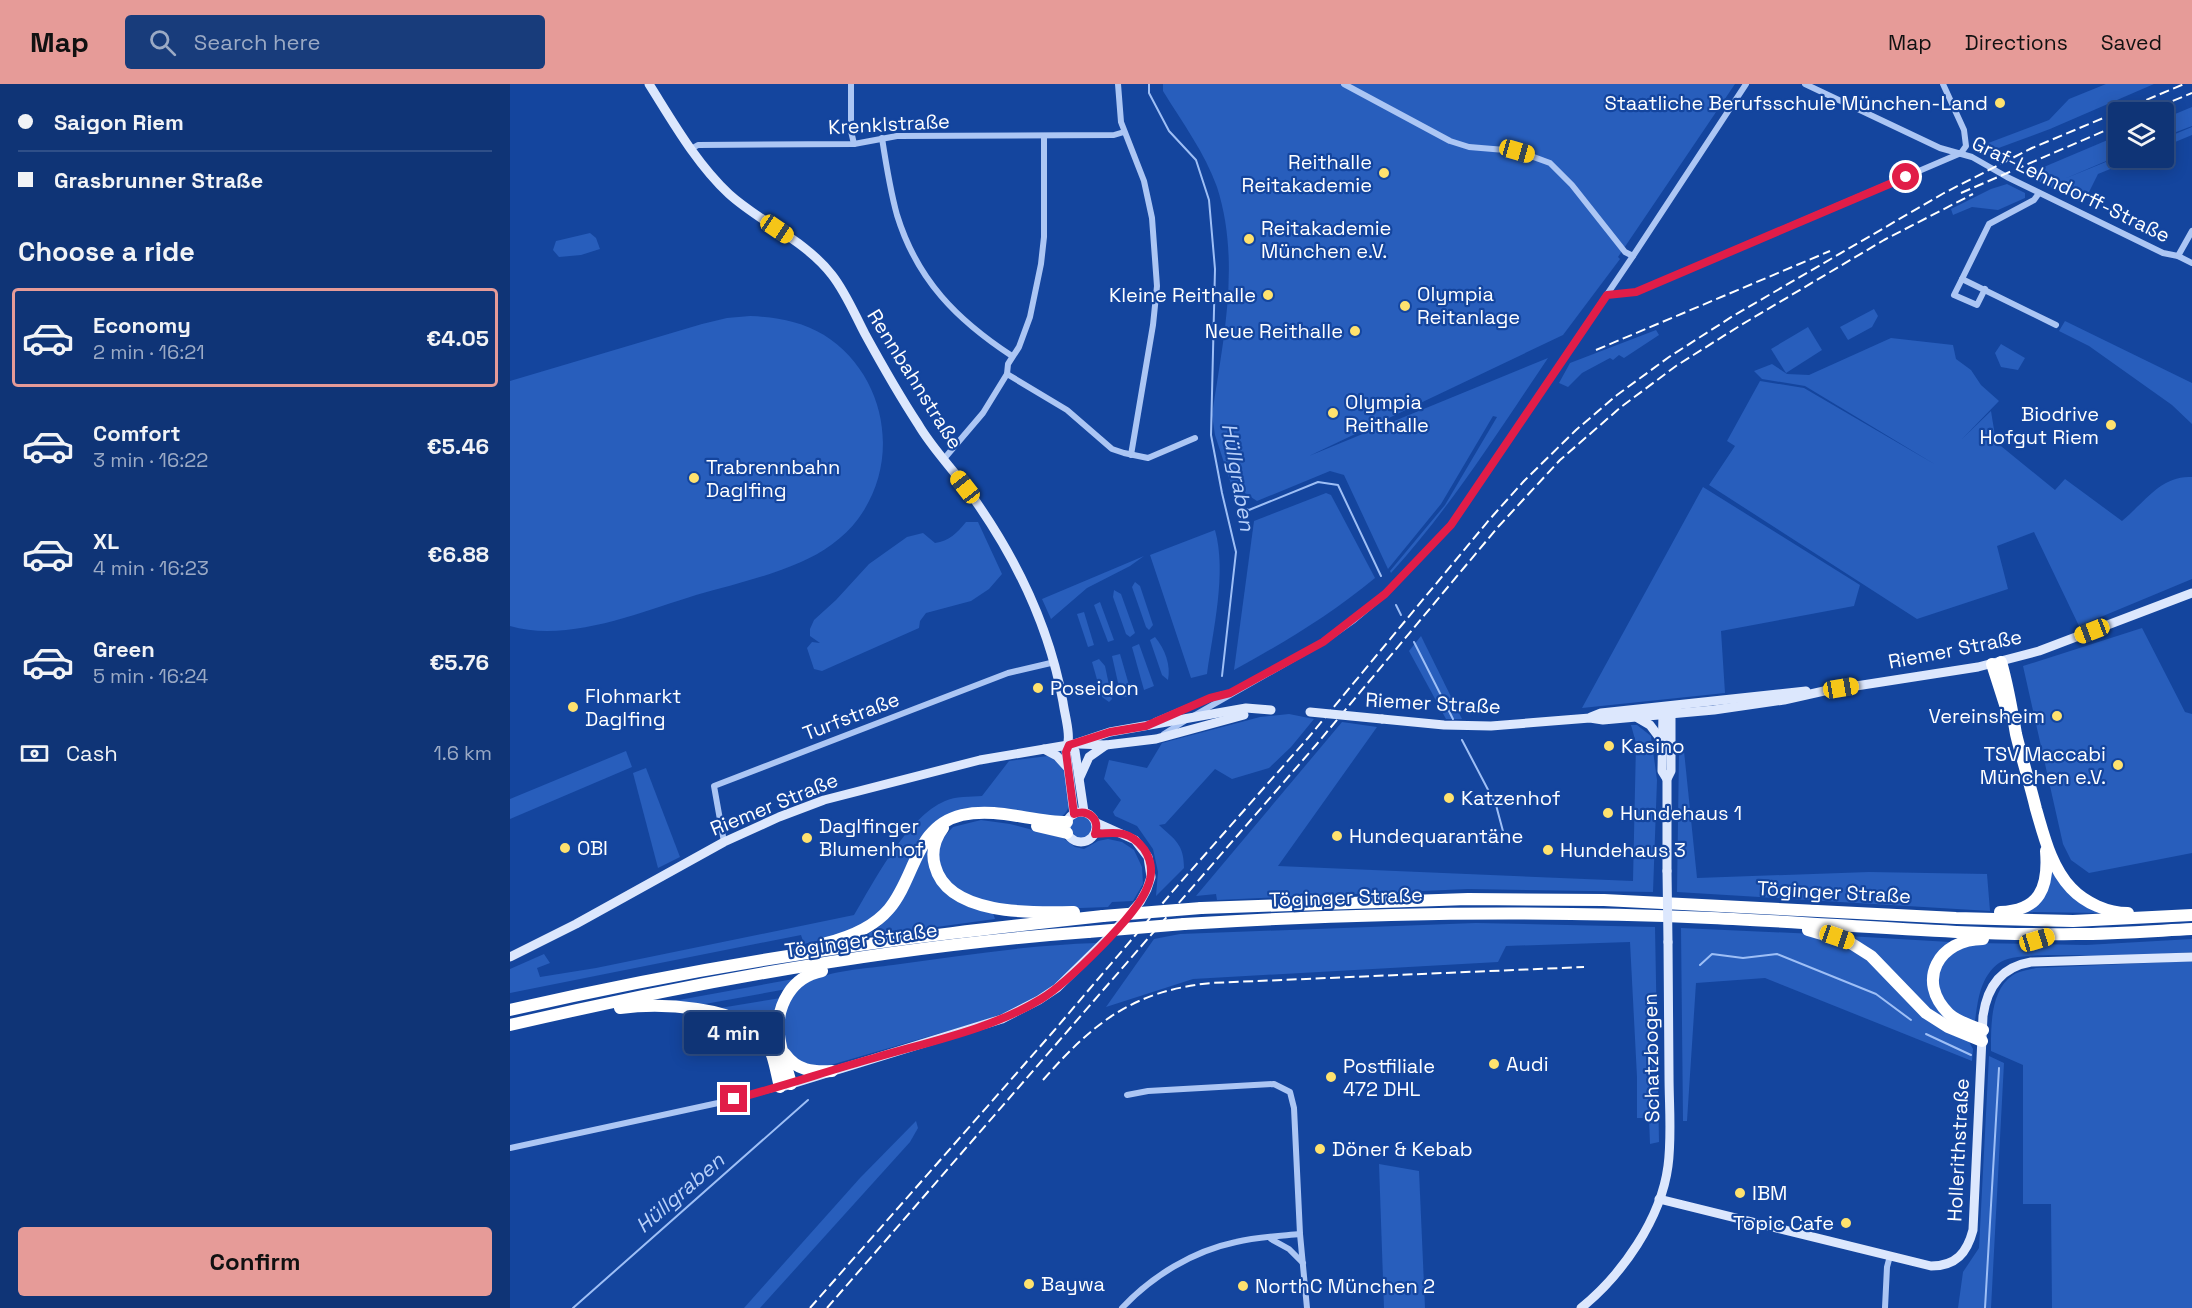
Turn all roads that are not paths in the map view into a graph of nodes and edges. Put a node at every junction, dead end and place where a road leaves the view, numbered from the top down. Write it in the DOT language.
graph roads {
  1 [pos="649,84"];
  2 [pos="851,84"];
  3 [pos="1118,84"];
  4 [pos="1344,84"];
  5 [pos="1746,84"];
  6 [pos="1805,84"];
  7 [pos="1943,84"];
  8 [pos="1124,132"];
  9 [pos="1044,137"];
  10 [pos="882,138"];
  11 [pos="854,144"];
  12 [pos="691,149"];
  13 [pos="1961,153"];
  14 [pos="2039,193"];
  15 [pos="2192,231"];
  16 [pos="1633,256"];
  17 [pos="2178,256"];
  18 [pos="2192,263"];
  19 [pos="1962,279"];
  20 [pos="1985,289"];
  21 [pos="1607,295"];
  22 [pos="2056,325"];
  23 [pos="1012,356"];
  24 [pos="1007,374"];
  25 [pos="1195,438"];
  26 [pos="1131,455"];
  27 [pos="942,460"];
  28 [pos="2192,593"];
  29 [pos="1054,662"];
  30 [pos="1997,663"];
  31 [pos="1230,693"];
  32 [pos="1667,710"];
  33 [pos="1310,712"];
  34 [pos="1590,718"];
  35 [pos="1635,718"];
  36 [pos="1187,719"];
  37 [pos="1146,726"];
  38 [pos="1156,739"];
  39 [pos="1662,741"];
  40 [pos="1071,745"];
  41 [pos="1106,745"];
  42 [pos="1044,749"];
  43 [pos="1068,768"];
  44 [pos="1079,778"];
  45 [pos="1667,779"];
  46 [pos="1084,812"];
  47 [pos="949,820"];
  48 [pos="1069,823"];
  49 [pos="1096,823"];
  50 [pos="1119,832"];
  51 [pos="1095,834"];
  52 [pos="724,842"];
  53 [pos="2046,844"];
  54 [pos="2192,915"];
  55 [pos="1103,916"];
  56 [pos="1956,918"];
  57 [pos="2150,919"];
  58 [pos="1755,921"];
  59 [pos="2192,929"];
  60 [pos="2058,934"];
  61 [pos="800,954"];
  62 [pos="510,957"];
  63 [pos="2192,957"];
  64 [pos="866,958"];
  65 [pos="510,1010"];
  66 [pos="560,1013"];
  67 [pos="510,1025"];
  68 [pos="1982,1035"];
  69 [pos="782,1050"];
  70 [pos="832,1071"];
  71 [pos="785,1086"];
  72 [pos="1127,1095"];
  73 [pos="510,1148"];
  74 [pos="1659,1199"];
  75 [pos="1300,1234"];
  76 [pos="1268,1238"];
  77 [pos="1890,1256"];
  78 [pos="1303,1263"];
  79 [pos="1122,1308"];
  80 [pos="1307,1308"];
  81 [pos="1581,1308"];
  82 [pos="1885,1308"];
  1 -- 12 [label="street, Rennbahnstraße"];
  2 -- 11 [label="street"];
  3 -- 8 [label="street"];
  4 -- 16 [label="street"];
  5 -- 16 [label="street"];
  6 -- 13 [label="street, Graf-Lehndorff-Straße"];
  7 -- 13 [label="street"];
  8 -- 9 [label="street, Krenklstraße"];
  8 -- 26 [label="street"];
  9 -- 10 [label="street, Krenklstraße"];
  9 -- 23 [label="street"];
  10 -- 11 [label="street, Krenklstraße"];
  10 -- 23 [label="street"];
  11 -- 12 [label="street, Krenklstraße"];
  12 -- 27 [label="street, Rennbahnstraße"];
  13 -- 14 [label="street, Graf-Lehndorff-Straße"];
  13 -- 21 [label="street"];
  14 -- 17 [label="street, Graf-Lehndorff-Straße"];
  14 -- 19 [label="street"];
  15 -- 17 [label="street"];
  16 -- 21 [label="street"];
  17 -- 18 [label="street, Graf-Lehndorff-Straße"];
  19 -- 20 [label="street"];
  19 -- 20 [label="street"];
  20 -- 22 [label="street"];
  21 -- 31 [label="street"];
  23 -- 24 [label="street"];
  24 -- 26 [label="street"];
  24 -- 27 [label="street"];
  25 -- 26 [label="street"];
  27 -- 29 [label="street, Rennbahnstraße"];
  28 -- 30 [label="street, Riemer Straße"];
  29 -- 40 [label="street, Rennbahnstraße"];
  29 -- 52 [label="street, Turfstraße"];
  30 -- 32 [label="street, Riemer Straße"];
  30 -- 53 [label="highway"];
  31 -- 36 [label="street"];
  31 -- 37 [label="street"];
  32 -- 34 [label="street, Riemer Straße"];
  32 -- 35 [label="street, Riemer Straße"];
  32 -- 39 [label="street, Schatzbogen"];
  32 -- 45 [label="street, Schatzbogen"];
  33 -- 34 [label="street, Riemer Straße, bridge"];
  34 -- 35 [label="street, Riemer Straße"];
  35 -- 39 [label="street"];
  36 -- 37 [label="street, Riemer Straße"];
  36 -- 38 [label="street"];
  36 -- 38 [label="street, Riemer Straße"];
  37 -- 40 [label="street, Riemer Straße"];
  38 -- 41 [label="street, Riemer Straße"];
  39 -- 45 [label="street, Schatzbogen"];
  40 -- 41 [label="street, Riemer Straße"];
  40 -- 42 [label="street, Riemer Straße"];
  40 -- 43 [label="street, Rennbahnstraße"];
  40 -- 44 [label="street, Rennbahnstraße"];
  41 -- 44 [label="street"];
  42 -- 43 [label="street"];
  42 -- 52 [label="street, Riemer Straße"];
  43 -- 48 [label="street, Rennbahnstraße"];
  44 -- 46 [label="street, Rennbahnstraße"];
  45 -- 74 [label="street, Schatzbogen, bridge"];
  46 -- 48 [label="street"];
  46 -- 49 [label="street"];
  47 -- 48 [label="highway"];
  47 -- 55 [label="highway"];
  47 -- 61 [label="highway"];
  48 -- 51 [label="street"];
  49 -- 50 [label="street"];
  49 -- 51 [label="street"];
  50 -- 51 [label="street"];
  50 -- 70 [label="street"];
  52 -- 62 [label="street, Riemer Straße"];
  53 -- 56 [label="highway"];
  53 -- 57 [label="highway"];
  54 -- 57 [label="highway, Töginger Straße"];
  55 -- 56 [label="highway, Töginger Straße, bridge"];
  55 -- 61 [label="highway, Töginger Straße"];
  56 -- 57 [label="highway, Töginger Straße"];
  58 -- 60 [label="highway, Töginger Straße"];
  58 -- 64 [label="highway, Töginger Straße, bridge"];
  58 -- 68 [label="highway"];
  59 -- 60 [label="highway, Töginger Straße"];
  60 -- 68 [label="highway"];
  61 -- 65 [label="highway, Töginger Straße"];
  63 -- 68 [label="street"];
  64 -- 66 [label="highway, Töginger Straße"];
  64 -- 69 [label="highway"];
  66 -- 67 [label="highway, Töginger Straße"];
  66 -- 71 [label="highway"];
  68 -- 77 [label="street, Hollerithstraße"];
  69 -- 70 [label="highway"];
  69 -- 71 [label="highway"];
  70 -- 71 [label="street"];
  71 -- 73 [label="street"];
  72 -- 75 [label="street"];
  74 -- 77 [label="street"];
  74 -- 81 [label="street, Schatzbogen"];
  75 -- 76 [label="street"];
  75 -- 78 [label="street"];
  76 -- 78 [label="street"];
  76 -- 79 [label="street"];
  77 -- 82 [label="street"];
  78 -- 80 [label="street"];
}
